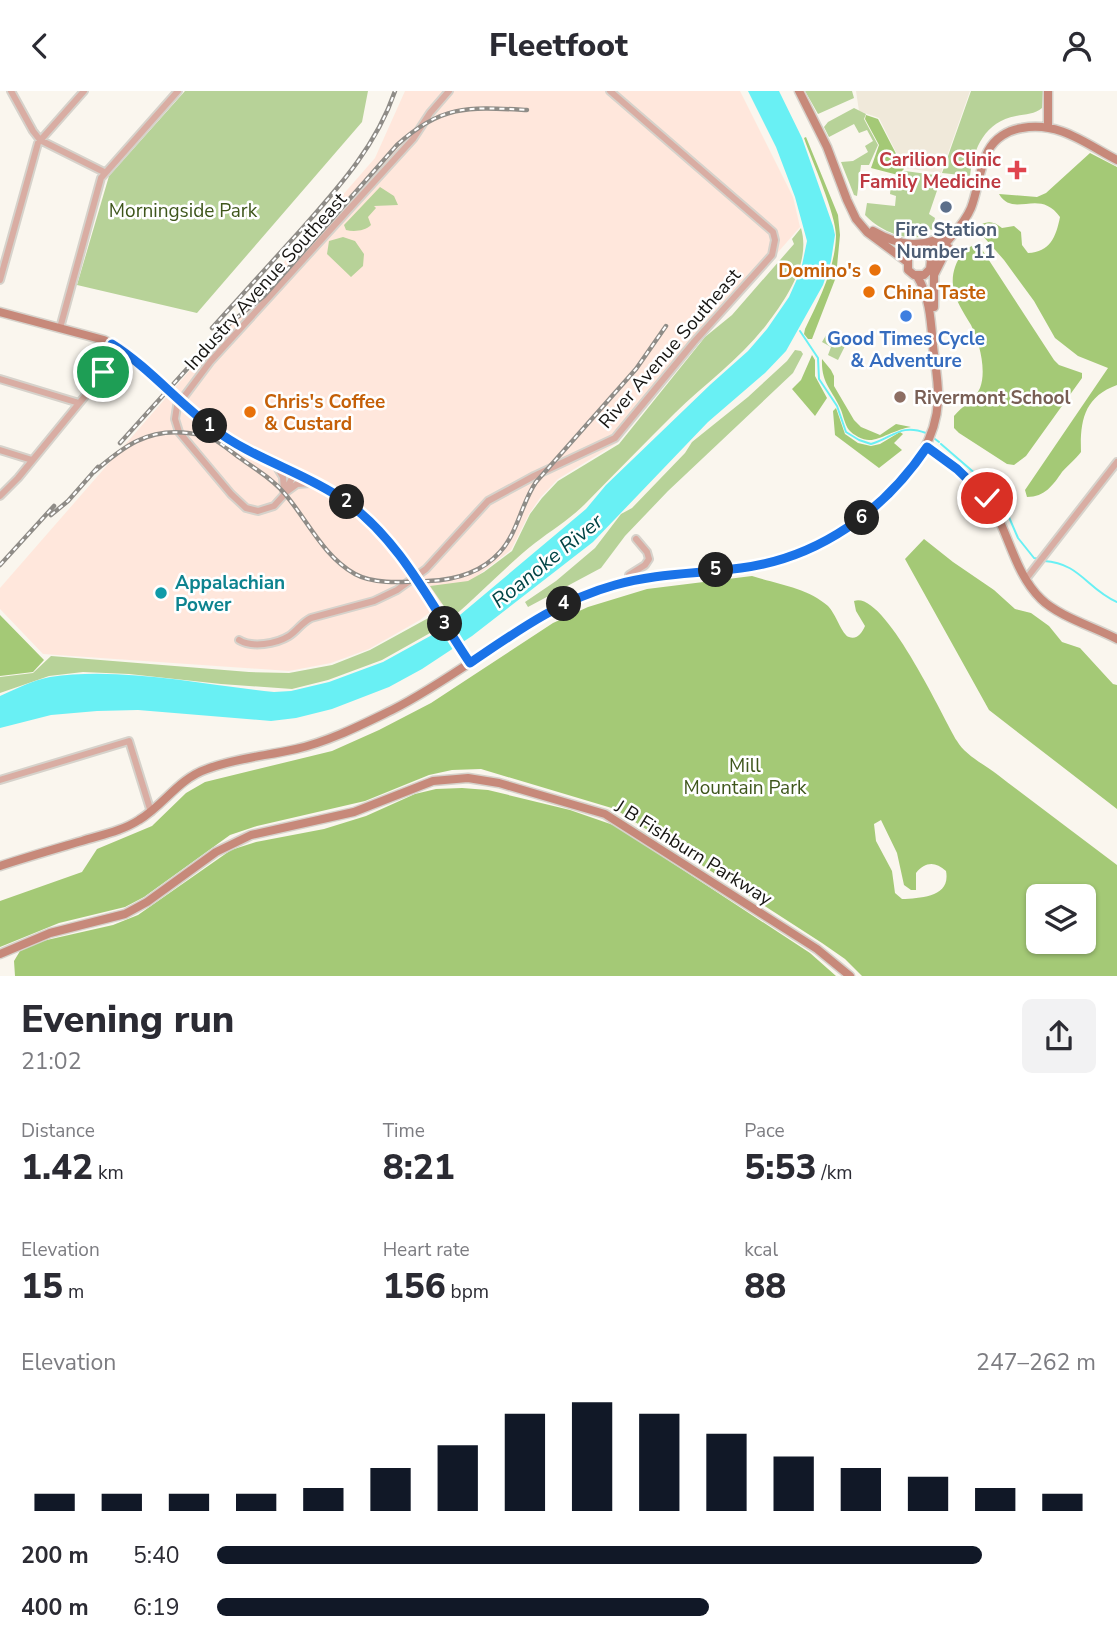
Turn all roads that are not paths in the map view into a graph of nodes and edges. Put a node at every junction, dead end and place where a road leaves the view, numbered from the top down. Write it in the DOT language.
graph roads {
  1 [pos="11,91"];
  2 [pos="84,91"];
  3 [pos="178,91"];
  4 [pos="449,91"];
  5 [pos="610,91"];
  6 [pos="799,91"];
  7 [pos="1048,91"];
  8 [pos="1048,126"];
  9 [pos="40,140"];
  10 [pos="1117,160"];
  11 [pos="104,172"];
  12 [pos="966,216"];
  13 [pos="860,223"];
  14 [pos="947,240"];
  15 [pos="890,247"];
  16 [pos="925,252"];
  17 [pos="912,253"];
  18 [pos="906,261"];
  19 [pos="931,268"];
  20 [pos="917,276"];
  21 [pos="0,280"];
  22 [pos="928,302"];
  23 [pos="0,312"];
  24 [pos="60,328"];
  25 [pos="932,333"];
  26 [pos="112,344"];
  27 [pos="0,379"];
  28 [pos="79,403"];
  29 [pos="927,447"];
  30 [pos="0,450"];
  31 [pos="268,459"];
  32 [pos="32,460"];
  33 [pos="1117,462"];
  34 [pos="295,472"];
  35 [pos="316,483"];
  36 [pos="284,493"];
  37 [pos="0,496"];
  38 [pos="636,539"];
  39 [pos="415,578"];
  40 [pos="1026,579"];
  41 [pos="629,581"];
  42 [pos="1117,639"];
  43 [pos="239,640"];
  44 [pos="470,663"];
  45 [pos="0,780"];
  46 [pos="151,812"];
  47 [pos="0,866"];
  48 [pos="0,954"];
  49 [pos="850,976"];
  1 -- 9 [label="street"];
  2 -- 9 [label="street"];
  3 -- 11 [label="street"];
  4 -- 36 [label="street, Industry Avenue Southeast"];
  5 -- 39 [label="street, River Avenue Southeast"];
  6 -- 13 [label="main road"];
  7 -- 8 [label="main road"];
  8 -- 10 [label="main road"];
  8 -- 12 [label="main road"];
  9 -- 11 [label="street"];
  9 -- 21 [label="street"];
  11 -- 24 [label="street"];
  12 -- 13 [label="main road"];
  12 -- 14 [label="main road"];
  12 -- 25 [label="main road"];
  13 -- 15 [label="main road"];
  14 -- 16 [label="main road"];
  14 -- 19 [label="main road"];
  15 -- 17 [label="main road"];
  15 -- 18 [label="main road"];
  16 -- 17 [label="main road"];
  16 -- 19 [label="main road"];
  17 -- 18 [label="main road"];
  18 -- 20 [label="main road"];
  19 -- 20 [label="main road"];
  19 -- 22 [label="main road"];
  20 -- 22 [label="main road"];
  22 -- 25 [label="main road"];
  23 -- 24 [label="main road"];
  24 -- 26 [label="main road"];
  25 -- 29 [label="main road"];
  26 -- 28 [label="street"];
  26 -- 31 [label="main road, bridge"];
  27 -- 28 [label="street"];
  28 -- 32 [label="street"];
  29 -- 40 [label="main road"];
  29 -- 41 [label="main road"];
  30 -- 32 [label="street"];
  31 -- 34 [label="main road"];
  31 -- 36 [label="street"];
  32 -- 37 [label="street"];
  33 -- 40 [label="street"];
  34 -- 35 [label="main road"];
  34 -- 36 [label="street"];
  35 -- 36 [label="street"];
  35 -- 39 [label="main road"];
  38 -- 41 [label="street"];
  39 -- 43 [label="street, River Avenue Southeast"];
  39 -- 44 [label="main road"];
  40 -- 42 [label="main road"];
  41 -- 44 [label="main road"];
  44 -- 46 [label="main road"];
  45 -- 46 [label="street"];
  46 -- 47 [label="main road"];
  48 -- 49 [label="main road, J B Fishburn Parkway"];
}
